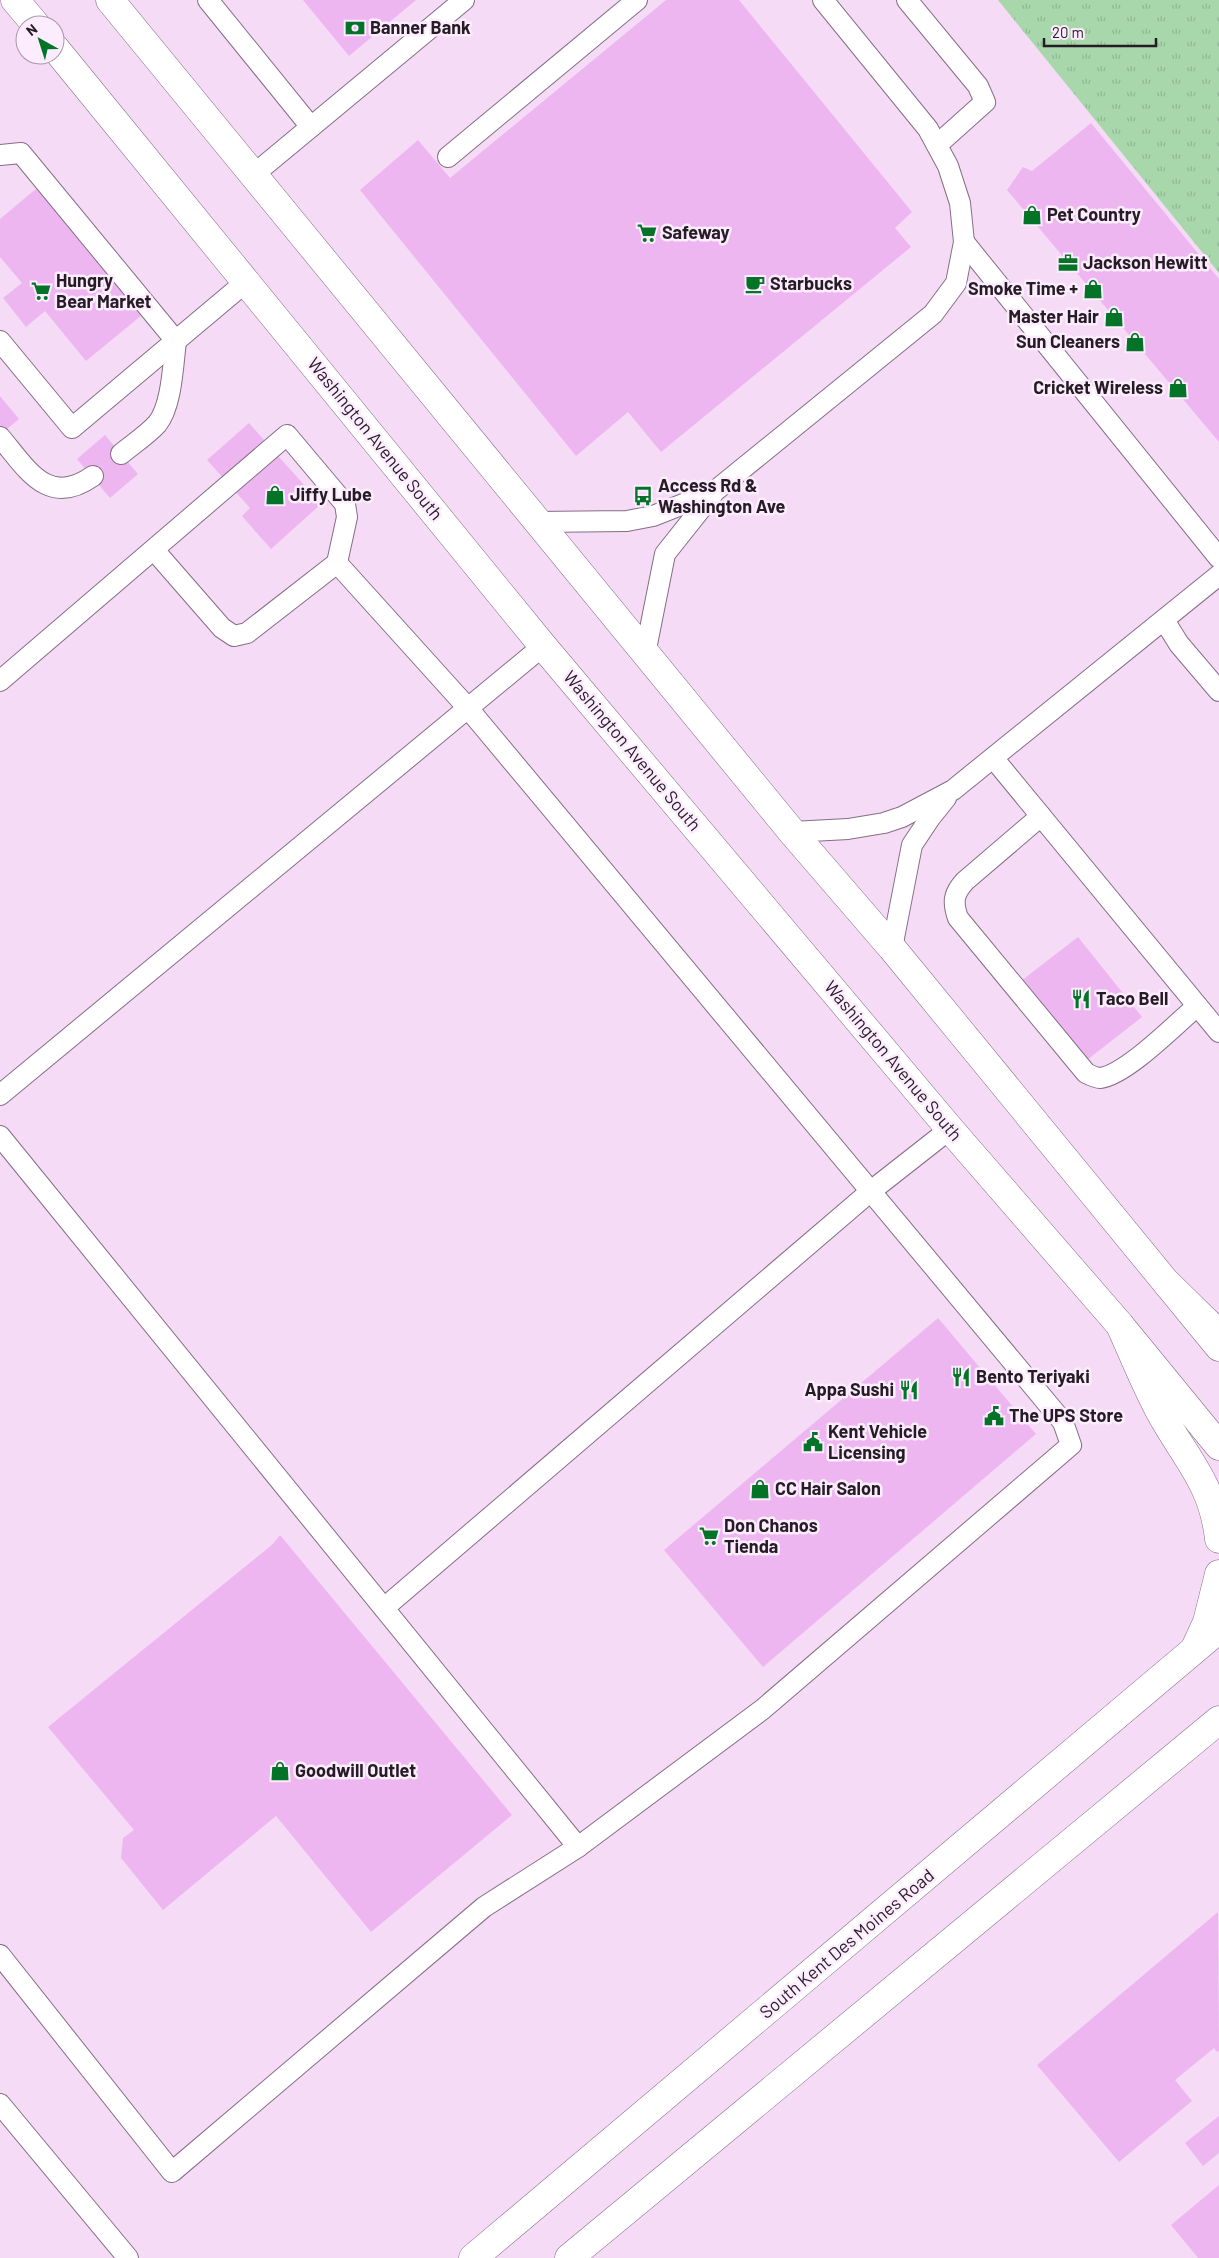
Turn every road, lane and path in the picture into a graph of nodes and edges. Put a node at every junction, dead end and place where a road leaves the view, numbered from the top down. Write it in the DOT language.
graph roads {
  1 [pos="15,0"];
  2 [pos="110,0"];
  3 [pos="208,0"];
  4 [pos="464,0"];
  5 [pos="637,0"];
  6 [pos="823,0"];
  7 [pos="907,0"];
  8 [pos="28,15"];
  9 [pos="65,60"];
  10 [pos="311,127"];
  11 [pos="937,145"];
  12 [pos="0,155"];
  13 [pos="448,157"];
  14 [pos="253,175"];
  15 [pos="964,242"];
  16 [pos="247,281"];
  17 [pos="0,341"];
  18 [pos="176,341"];
  19 [pos="0,437"];
  20 [pos="121,454"];
  21 [pos="93,476"];
  22 [pos="715,491"];
  23 [pos="538,522"];
  24 [pos="154,550"];
  25 [pos="1219,558"];
  26 [pos="337,563"];
  27 [pos="1219,575"];
  28 [pos="1164,620"];
  29 [pos="543,646"];
  30 [pos="645,654"];
  31 [pos="0,681"];
  32 [pos="1219,691"];
  33 [pos="467,707"];
  34 [pos="994,759"];
  35 [pos="954,790"];
  36 [pos="1041,816"];
  37 [pos="792,832"];
  38 [pos="892,948"];
  39 [pos="1197,1006"];
  40 [pos="1219,1032"];
  41 [pos="0,1095"];
  42 [pos="950,1129"];
  43 [pos="0,1136"];
  44 [pos="871,1191"];
  45 [pos="1167,1283"];
  46 [pos="1120,1325"];
  47 [pos="1219,1334"];
  48 [pos="1219,1347"];
  49 [pos="1219,1446"];
  50 [pos="1219,1538"];
  51 [pos="1219,1574"];
  52 [pos="384,1608"];
  53 [pos="1219,1629"];
  54 [pos="1195,1650"];
  55 [pos="1219,1720"];
  56 [pos="578,1848"];
  57 [pos="0,1955"];
  58 [pos="0,2104"];
  59 [pos="128,2258"];
  60 [pos="473,2258"];
  61 [pos="570,2258"];
  1 -- 8 [label="main road"];
  2 -- 14 [label="main road"];
  3 -- 10 [label="lane"];
  4 -- 10 [label="lane"];
  5 -- 13 [label="lane"];
  6 -- 11 [label="lane"];
  7 -- 11 [label="lane"];
  9 -- 16 [label="main road, Washington Avenue South"];
  10 -- 14 [label="lane"];
  11 -- 15 [label="lane"];
  12 -- 18 [label="lane"];
  14 -- 23 [label="main road"];
  15 -- 22 [label="lane"];
  15 -- 25 [label="lane"];
  16 -- 18 [label="lane"];
  16 -- 29 [label="main road, Washington Avenue South"];
  17 -- 18 [label="lane"];
  18 -- 20 [label="lane"];
  19 -- 21 [label="lane"];
  22 -- 23 [label="lane"];
  22 -- 30 [label="lane"];
  23 -- 30 [label="main road"];
  24 -- 26 [label="lane"];
  24 -- 26 [label="lane"];
  24 -- 31 [label="lane"];
  26 -- 33 [label="lane"];
  27 -- 28 [label="lane"];
  28 -- 32 [label="lane"];
  28 -- 34 [label="lane"];
  29 -- 33 [label="lane"];
  29 -- 42 [label="main road, Washington Avenue South"];
  30 -- 37 [label="main road"];
  33 -- 41 [label="lane"];
  33 -- 44 [label="lane"];
  34 -- 35 [label="lane"];
  34 -- 36 [label="lane"];
  35 -- 37 [label="lane"];
  35 -- 38 [label="lane"];
  36 -- 39 [label="lane"];
  36 -- 39 [label="lane"];
  37 -- 38 [label="main road"];
  38 -- 45 [label="main road"];
  39 -- 40 [label="lane"];
  42 -- 44 [label="lane"];
  42 -- 46 [label="main road, Washington Avenue South"];
  43 -- 52 [label="lane"];
  44 -- 52 [label="lane"];
  44 -- 56 [label="lane"];
  45 -- 47 [label="main road"];
  45 -- 48 [label="main road"];
  46 -- 49 [label="main road, Washington Avenue South"];
  46 -- 50 [label="main road"];
  51 -- 54 [label="main road"];
  52 -- 56 [label="lane"];
  53 -- 54 [label="main road, South Kent Des Moines Road"];
  54 -- 60 [label="main road, South Kent Des Moines Road"];
  55 -- 61 [label="main road"];
  56 -- 57 [label="lane"];
  58 -- 59 [label="lane"];
}
